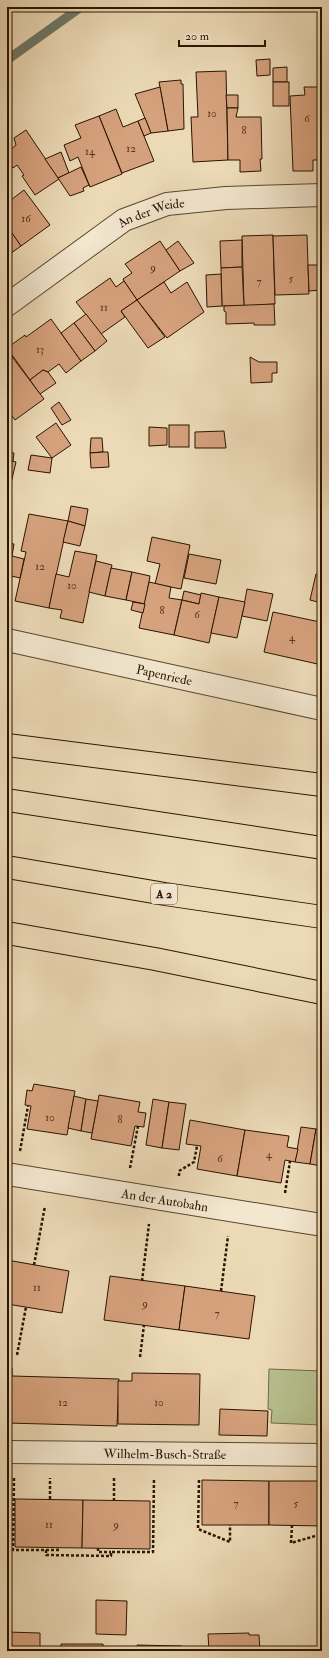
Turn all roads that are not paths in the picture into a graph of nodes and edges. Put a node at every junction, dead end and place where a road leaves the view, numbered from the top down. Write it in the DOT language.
graph roads {
  1 [pos="322,195"];
  2 [pos="7,305"];
  3 [pos="7,640"];
  4 [pos="322,709"];
  5 [pos="7,745"];
  6 [pos="322,785"];
  7 [pos="7,800"];
  8 [pos="322,848"];
  9 [pos="7,867"];
  10 [pos="322,916"];
  11 [pos="7,933"];
  12 [pos="155,959"];
  13 [pos="322,978"];
  14 [pos="322,993"];
  15 [pos="7,1174"];
  16 [pos="322,1225"];
  17 [pos="322,1455"];
  18 [pos="10,1462"];
  1 -- 2 [label="street, An der Weide"];
  3 -- 4 [label="street, Papenriede"];
  5 -- 6 [label="highway"];
  7 -- 8 [label="highway"];
  9 -- 10 [label="highway, A 2"];
  11 -- 12 [label="highway"];
  12 -- 13 [label="highway"];
  12 -- 14 [label="highway"];
  15 -- 16 [label="street, An der Autobahn"];
  17 -- 18 [label="street, Wilhelm-Busch-Straße"];
}
